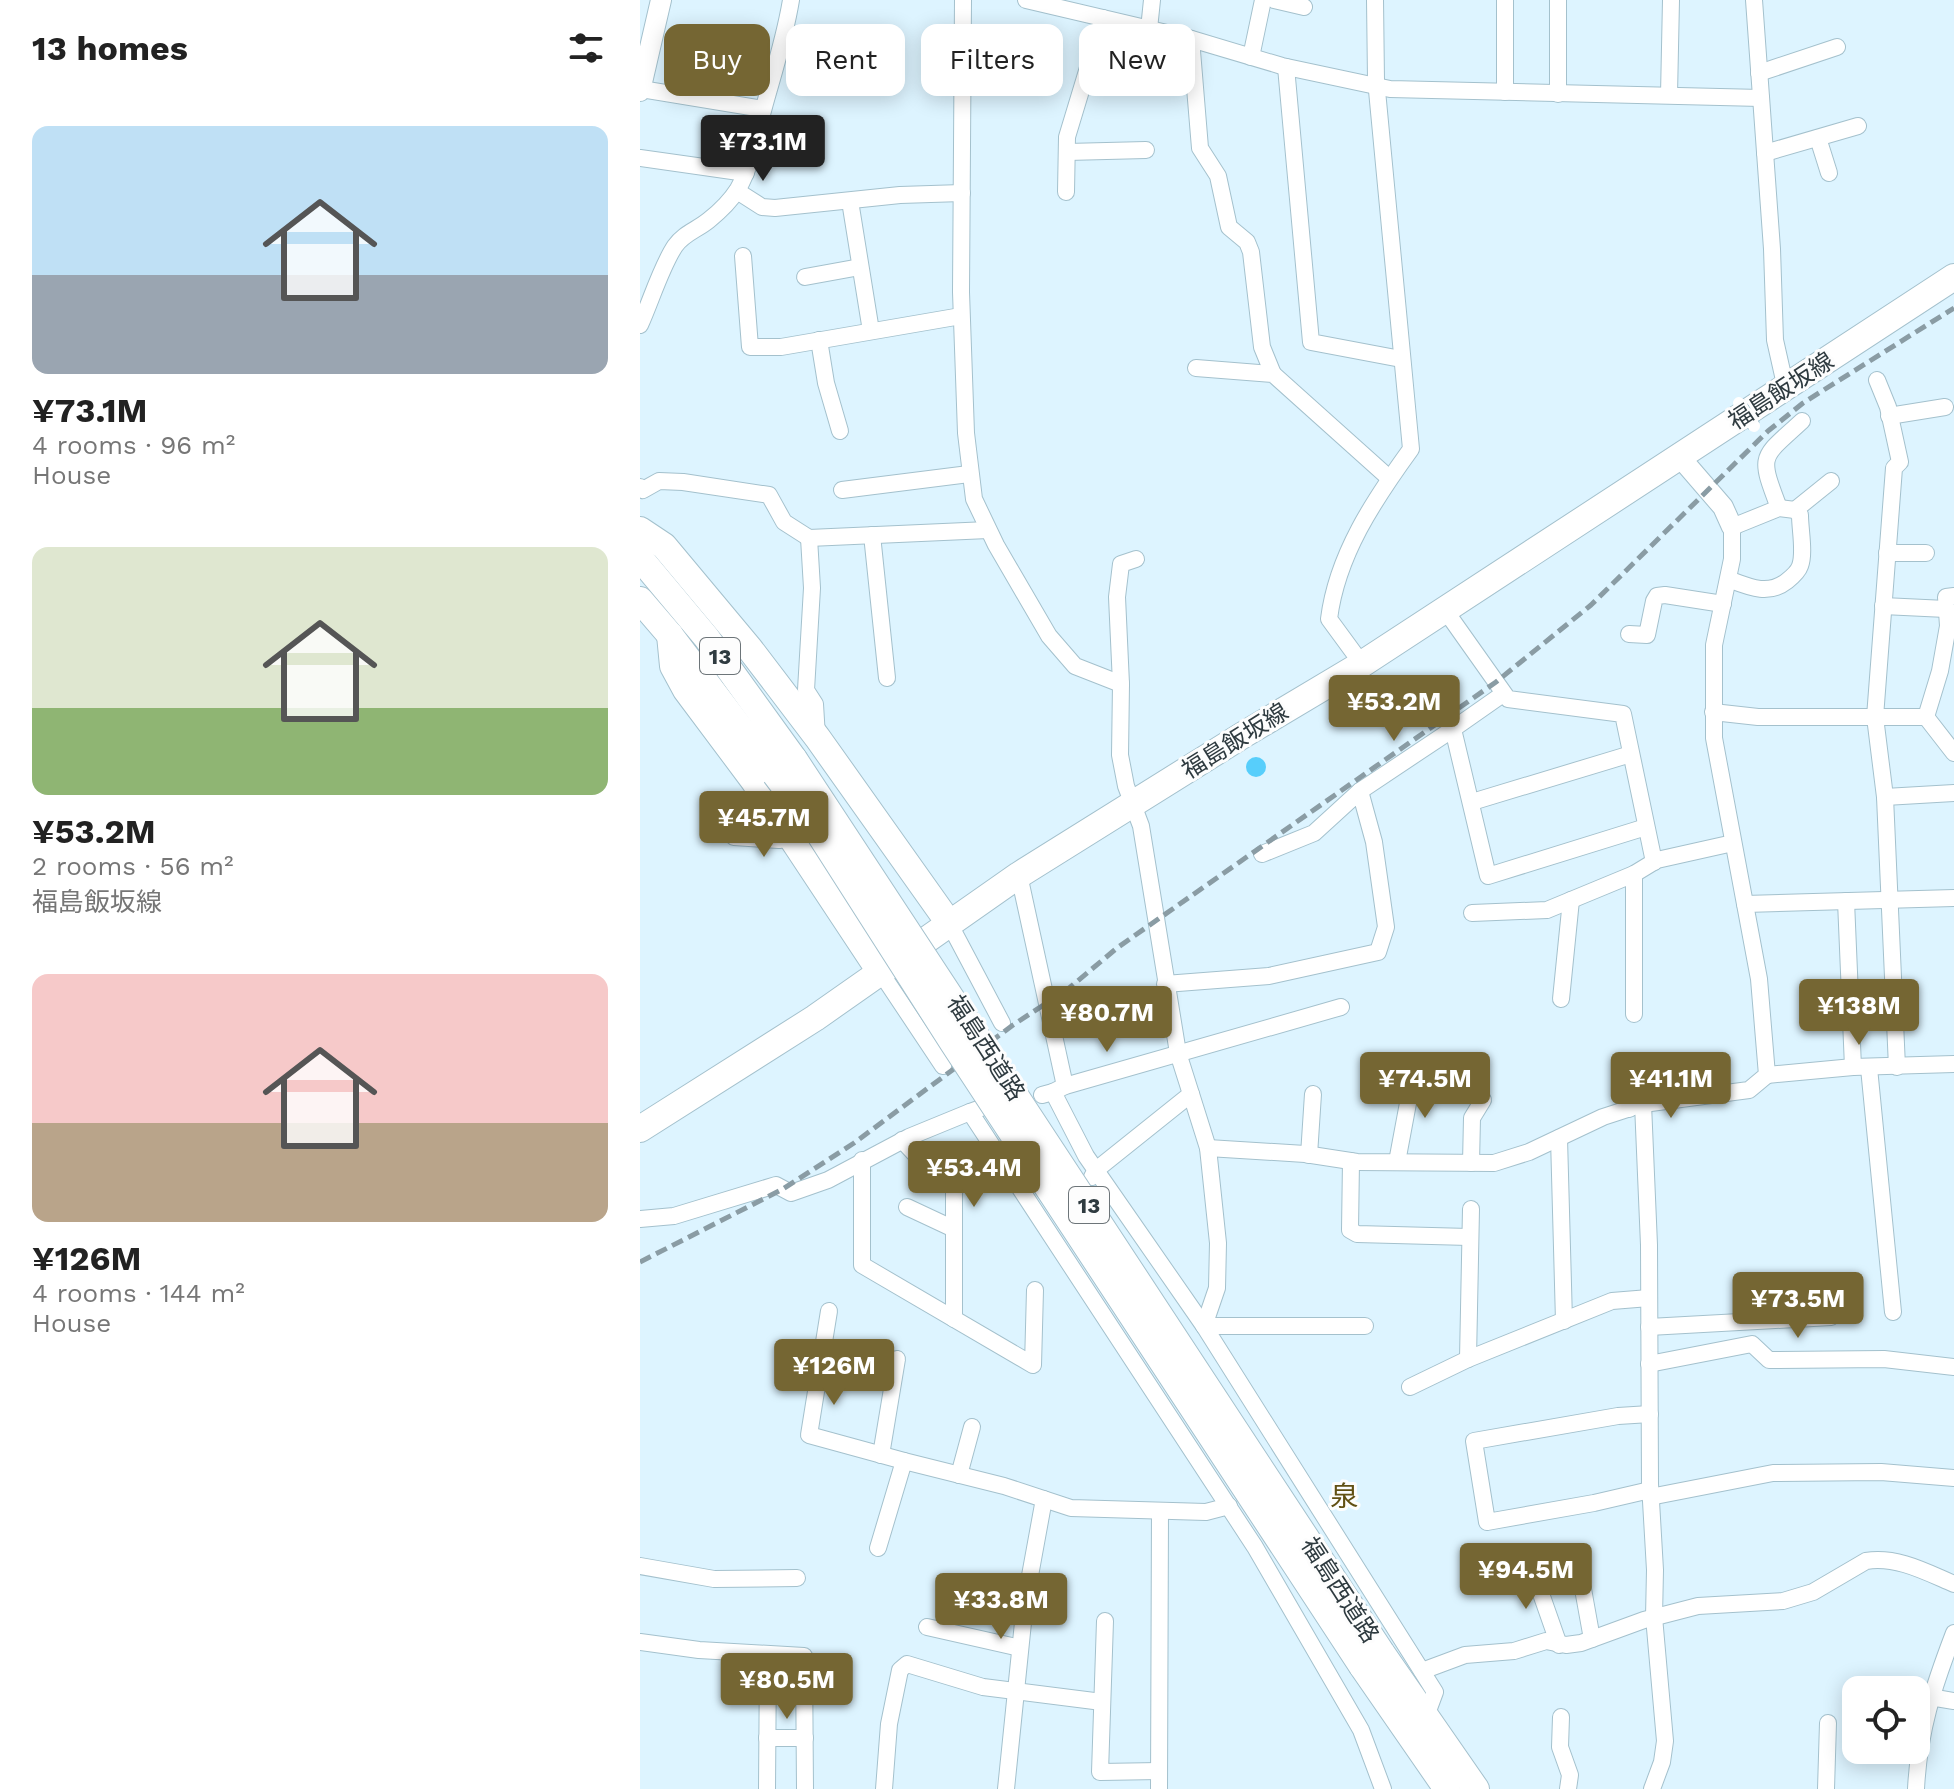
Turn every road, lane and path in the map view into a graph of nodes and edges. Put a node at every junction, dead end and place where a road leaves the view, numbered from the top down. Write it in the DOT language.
graph roads {
  1 [pos="661,0"];
  2 [pos="791,0"];
  3 [pos="963,0"];
  4 [pos="1026,0"];
  5 [pos="1152,0"];
  6 [pos="1263,0"];
  7 [pos="1274,0"];
  8 [pos="1375,0"];
  9 [pos="1505,0"];
  10 [pos="1558,0"];
  11 [pos="1671,0"];
  12 [pos="1754,0"];
  13 [pos="1304,7"];
  14 [pos="1103,18"];
  15 [pos="1128,24"];
  16 [pos="1150,24"];
  17 [pos="1195,40"];
  18 [pos="1837,47"];
  19 [pos="1251,57"];
  20 [pos="1286,67"];
  21 [pos="1759,73"];
  22 [pos="1195,87"];
  23 [pos="1378,87"];
  24 [pos="640,90"];
  25 [pos="1505,92"];
  26 [pos="1558,94"];
  27 [pos="1669,95"];
  28 [pos="1761,98"];
  29 [pos="763,109"];
  30 [pos="1858,126"];
  31 [pos="1818,138"];
  32 [pos="1146,150"];
  33 [pos="1067,152"];
  34 [pos="1765,153"];
  35 [pos="640,158"];
  36 [pos="746,173"];
  37 [pos="1829,173"];
  38 [pos="737,191"];
  39 [pos="1066,192"];
  40 [pos="962,193"];
  41 [pos="850,201"];
  42 [pos="743,256"];
  43 [pos="860,267"];
  44 [pos="805,277"];
  45 [pos="1953,278"];
  46 [pos="961,316"];
  47 [pos="640,325"];
  48 [pos="871,331"];
  49 [pos="819,340"];
  50 [pos="1401,359"];
  51 [pos="1196,368"];
  52 [pos="1273,374"];
  53 [pos="1877,380"];
  54 [pos="1786,389"];
  55 [pos="1739,403"];
  56 [pos="1945,407"];
  57 [pos="1889,416"];
  58 [pos="1802,421"];
  59 [pos="1754,426"];
  60 [pos="840,431"];
  61 [pos="1679,456"];
  62 [pos="969,474"];
  63 [pos="1389,478"];
  64 [pos="1831,481"];
  65 [pos="640,487"];
  66 [pos="842,490"];
  67 [pos="1787,509"];
  68 [pos="1732,527"];
  69 [pos="640,530"];
  70 [pos="988,530"];
  71 [pos="872,535"];
  72 [pos="809,538"];
  73 [pos="1887,553"];
  74 [pos="1926,553"];
  75 [pos="640,558"];
  76 [pos="1136,559"];
  77 [pos="1728,579"];
  78 [pos="640,600"];
  79 [pos="1950,602"];
  80 [pos="1723,604"];
  81 [pos="1883,606"];
  82 [pos="1445,610"];
  83 [pos="1629,634"];
  84 [pos="670,635"];
  85 [pos="1362,664"];
  86 [pos="887,678"];
  87 [pos="1121,684"];
  88 [pos="1503,694"];
  89 [pos="1713,712"];
  90 [pos="1875,717"];
  91 [pos="1926,717"];
  92 [pos="1453,729"];
  93 [pos="817,737"];
  94 [pos="1954,753"];
  95 [pos="1631,754"];
  96 [pos="785,766"];
  97 [pos="1360,791"];
  98 [pos="1954,793"];
  99 [pos="1885,797"];
  100 [pos="1472,802"];
  101 [pos="1132,806"];
  102 [pos="1646,827"];
  103 [pos="734,837"];
  104 [pos="792,838"];
  105 [pos="1733,843"];
  106 [pos="1262,854"];
  107 [pos="1654,862"];
  108 [pos="1634,874"];
  109 [pos="1019,875"];
  110 [pos="1954,898"];
  111 [pos="1891,899"];
  112 [pos="1571,900"];
  113 [pos="1846,901"];
  114 [pos="1745,904"];
  115 [pos="1472,913"];
  116 [pos="949,923"];
  117 [pos="881,973"];
  118 [pos="1165,984"];
  119 [pos="1561,999"];
  120 [pos="1341,1007"];
  121 [pos="1634,1014"];
  122 [pos="1002,1023"];
  123 [pos="1178,1053"];
  124 [pos="1627,1063"];
  125 [pos="1954,1064"];
  126 [pos="943,1066"];
  127 [pos="1897,1067"];
  128 [pos="1861,1068"];
  129 [pos="1414,1071"];
  130 [pos="1767,1075"];
  131 [pos="1053,1091"];
  132 [pos="1191,1094"];
  133 [pos="1313,1094"];
  134 [pos="1483,1100"];
  135 [pos="1636,1106"];
  136 [pos="640,1129"];
  137 [pos="1559,1138"];
  138 [pos="902,1140"];
  139 [pos="1208,1148"];
  140 [pos="1309,1155"];
  141 [pos="862,1160"];
  142 [pos="1351,1161"];
  143 [pos="1397,1162"];
  144 [pos="1471,1163"];
  145 [pos="1094,1173"];
  146 [pos="907,1207"];
  147 [pos="1471,1209"];
  148 [pos="640,1219"];
  149 [pos="954,1229"];
  150 [pos="1469,1237"];
  151 [pos="1035,1290"];
  152 [pos="1649,1298"];
  153 [pos="829,1311"];
  154 [pos="1893,1312"];
  155 [pos="1831,1317"];
  156 [pos="954,1319"];
  157 [pos="1564,1321"];
  158 [pos="1204,1326"];
  159 [pos="1365,1326"];
  160 [pos="1649,1327"];
  161 [pos="897,1359"];
  162 [pos="1468,1359"];
  163 [pos="1649,1364"];
  164 [pos="1954,1367"];
  165 [pos="1410,1387"];
  166 [pos="1650,1414"];
  167 [pos="972,1427"];
  168 [pos="881,1455"];
  169 [pos="904,1461"];
  170 [pos="959,1475"];
  171 [pos="1954,1478"];
  172 [pos="1650,1494"];
  173 [pos="1044,1499"];
  174 [pos="1229,1506"];
  175 [pos="1160,1511"];
  176 [pos="878,1548"];
  177 [pos="1525,1559"];
  178 [pos="640,1566"];
  179 [pos="797,1578"];
  180 [pos="1954,1584"];
  181 [pos="1583,1589"];
  182 [pos="1654,1617"];
  183 [pos="1105,1621"];
  184 [pos="927,1627"];
  185 [pos="1954,1633"];
  186 [pos="1592,1639"];
  187 [pos="640,1642"];
  188 [pos="1559,1645"];
  189 [pos="1020,1648"];
  190 [pos="768,1654"];
  191 [pos="1372,1659"];
  192 [pos="1422,1671"];
  193 [pos="1016,1691"];
  194 [pos="1930,1697"];
  195 [pos="1954,1701"];
  196 [pos="1102,1702"];
  197 [pos="1561,1717"];
  198 [pos="1425,1719"];
  199 [pos="1828,1723"];
  200 [pos="767,1738"];
  201 [pos="805,1738"];
  202 [pos="1917,1764"];
  203 [pos="1159,1771"];
  204 [pos="767,1789"];
  205 [pos="805,1789"];
  206 [pos="884,1789"];
  207 [pos="1006,1789"];
  208 [pos="1159,1789"];
  209 [pos="1383,1789"];
  210 [pos="1447,1789"];
  211 [pos="1476,1789"];
  212 [pos="1568,1789"];
  213 [pos="1652,1789"];
  214 [pos="1826,1789"];
  215 [pos="1916,1789"];
  1 -- 24 [label="street"];
  2 -- 29 [label="street"];
  3 -- 40 [label="street"];
  4 -- 14 [label="street"];
  5 -- 16 [label="street"];
  6 -- 19 [label="street"];
  7 -- 13 [label="street"];
  8 -- 23 [label="street"];
  9 -- 25 [label="street"];
  10 -- 26 [label="street"];
  11 -- 27 [label="street"];
  12 -- 21 [label="street"];
  14 -- 15 [label="street"];
  14 -- 33 [label="street"];
  17 -- 19 [label="street"];
  18 -- 21 [label="street"];
  19 -- 20 [label="street"];
  20 -- 23 [label="street"];
  20 -- 50 [label="street"];
  21 -- 28 [label="street"];
  22 -- 52 [label="street"];
  23 -- 25 [label="street"];
  23 -- 50 [label="street"];
  24 -- 29 [label="street"];
  25 -- 26 [label="street"];
  26 -- 27 [label="street"];
  27 -- 28 [label="street"];
  28 -- 34 [label="street"];
  29 -- 36 [label="street"];
  30 -- 31 [label="street"];
  31 -- 34 [label="street"];
  31 -- 37 [label="street"];
  32 -- 33 [label="street"];
  33 -- 39 [label="street"];
  34 -- 54 [label="street"];
  35 -- 36 [label="street"];
  36 -- 38 [label="street"];
  38 -- 41 [label="street"];
  38 -- 47 [label="street"];
  40 -- 41 [label="street"];
  40 -- 46 [label="street"];
  41 -- 43 [label="street"];
  42 -- 49 [label="street"];
  43 -- 44 [label="street"];
  43 -- 48 [label="street"];
  45 -- 54 [label="main road, 福島飯坂線"];
  46 -- 48 [label="street"];
  46 -- 62 [label="street"];
  48 -- 49 [label="street"];
  49 -- 60 [label="street"];
  50 -- 63 [label="street"];
  51 -- 52 [label="street"];
  52 -- 63 [label="street"];
  53 -- 57 [label="street"];
  54 -- 61 [label="main road, 福島飯坂線"];
  55 -- 59 [label="street, bridge"];
  56 -- 57 [label="street"];
  57 -- 73 [label="street"];
  58 -- 67 [label="street"];
  61 -- 68 [label="street"];
  61 -- 82 [label="main road, 福島飯坂線"];
  62 -- 66 [label="street"];
  62 -- 70 [label="street"];
  63 -- 85 [label="street"];
  64 -- 67 [label="street"];
  65 -- 72 [label="street"];
  67 -- 68 [label="street"];
  67 -- 77 [label="street"];
  68 -- 77 [label="street"];
  69 -- 93 [label="main road"];
  70 -- 71 [label="street"];
  70 -- 87 [label="street"];
  71 -- 72 [label="street"];
  71 -- 86 [label="street"];
  72 -- 93 [label="street"];
  73 -- 74 [label="street"];
  73 -- 81 [label="street"];
  75 -- 96 [label="main road, 福島西道路 / 13"];
  76 -- 87 [label="street"];
  77 -- 80 [label="street"];
  78 -- 84 [label="main road, 福島西道路 / 13"];
  79 -- 81 [label="street"];
  79 -- 91 [label="street"];
  80 -- 83 [label="street"];
  80 -- 89 [label="street"];
  81 -- 90 [label="street"];
  82 -- 85 [label="main road, 福島飯坂線"];
  82 -- 88 [label="street"];
  84 -- 96 [label="main road, 福島西道路 / 13"];
  84 -- 104 [label="main road"];
  85 -- 101 [label="main road, 福島飯坂線"];
  87 -- 101 [label="street"];
  88 -- 92 [label="street"];
  88 -- 95 [label="street"];
  89 -- 90 [label="street"];
  89 -- 105 [label="street"];
  90 -- 91 [label="street"];
  90 -- 99 [label="street"];
  91 -- 94 [label="street"];
  92 -- 97 [label="street"];
  92 -- 100 [label="street"];
  93 -- 116 [label="main road"];
  95 -- 100 [label="street"];
  95 -- 102 [label="street"];
  96 -- 191 [label="main road, 福島西道路 / 13, bridge"];
  97 -- 106 [label="street"];
  97 -- 118 [label="street"];
  98 -- 99 [label="street"];
  99 -- 111 [label="street"];
  100 -- 102 [label="street"];
  101 -- 109 [label="main road, 福島飯坂線"];
  101 -- 118 [label="street"];
  102 -- 107 [label="street"];
  103 -- 104 [label="street"];
  104 -- 117 [label="main road"];
  105 -- 107 [label="street"];
  105 -- 114 [label="street"];
  107 -- 108 [label="street"];
  108 -- 112 [label="street"];
  108 -- 121 [label="street"];
  109 -- 116 [label="main road, 福島飯坂線"];
  109 -- 131 [label="street"];
  110 -- 111 [label="street"];
  111 -- 113 [label="street"];
  111 -- 127 [label="street"];
  112 -- 115 [label="street"];
  112 -- 119 [label="street"];
  113 -- 114 [label="street"];
  113 -- 128 [label="street"];
  114 -- 130 [label="street"];
  116 -- 117 [label="main road, 福島飯坂線"];
  116 -- 122 [label="street"];
  117 -- 126 [label="street"];
  117 -- 136 [label="main road, 福島飯坂線"];
  118 -- 123 [label="street"];
  120 -- 123 [label="street"];
  123 -- 131 [label="street"];
  123 -- 132 [label="street"];
  124 -- 135 [label="street"];
  125 -- 127 [label="street"];
  127 -- 128 [label="street"];
  128 -- 130 [label="street"];
  128 -- 154 [label="street"];
  129 -- 143 [label="street"];
  130 -- 135 [label="street"];
  131 -- 145 [label="street"];
  132 -- 139 [label="street"];
  132 -- 145 [label="street"];
  133 -- 140 [label="street"];
  134 -- 144 [label="street"];
  135 -- 137 [label="street"];
  135 -- 152 [label="street"];
  137 -- 144 [label="street"];
  137 -- 157 [label="street"];
  138 -- 141 [label="street"];
  138 -- 149 [label="street"];
  138 -- 174 [label="street"];
  139 -- 140 [label="street"];
  139 -- 158 [label="street"];
  140 -- 142 [label="street"];
  141 -- 148 [label="street"];
  141 -- 156 [label="street"];
  142 -- 143 [label="street"];
  142 -- 150 [label="street"];
  143 -- 144 [label="street"];
  145 -- 158 [label="street"];
  146 -- 149 [label="street"];
  147 -- 150 [label="street"];
  149 -- 156 [label="street"];
  150 -- 162 [label="street"];
  151 -- 156 [label="street"];
  152 -- 157 [label="street"];
  152 -- 160 [label="street"];
  153 -- 168 [label="street"];
  155 -- 160 [label="street"];
  157 -- 162 [label="street"];
  158 -- 159 [label="street"];
  158 -- 192 [label="street"];
  160 -- 163 [label="street"];
  161 -- 168 [label="street"];
  162 -- 165 [label="street"];
  163 -- 164 [label="street"];
  163 -- 166 [label="street"];
  166 -- 172 [label="street"];
  166 -- 172 [label="street"];
  167 -- 170 [label="street"];
  168 -- 169 [label="street"];
  169 -- 170 [label="street"];
  169 -- 176 [label="street"];
  170 -- 173 [label="street"];
  171 -- 172 [label="street"];
  172 -- 182 [label="street"];
  173 -- 175 [label="street"];
  173 -- 189 [label="street"];
  174 -- 175 [label="street"];
  174 -- 209 [label="street"];
  175 -- 203 [label="street"];
  177 -- 188 [label="street"];
  178 -- 179 [label="street"];
  180 -- 182 [label="street"];
  181 -- 186 [label="street"];
  182 -- 186 [label="street"];
  182 -- 213 [label="street"];
  183 -- 196 [label="street"];
  184 -- 189 [label="street"];
  185 -- 194 [label="street"];
  186 -- 188 [label="street"];
  187 -- 190 [label="street"];
  188 -- 192 [label="street"];
  189 -- 193 [label="street"];
  190 -- 200 [label="street"];
  190 -- 201 [label="street"];
  191 -- 198 [label="main road, 福島西道路 / 13"];
  191 -- 210 [label="main road, 福島西道路 / 13"];
  192 -- 198 [label="street"];
  193 -- 196 [label="street"];
  193 -- 206 [label="street"];
  193 -- 207 [label="street"];
  194 -- 195 [label="street"];
  196 -- 203 [label="street"];
  197 -- 212 [label="street"];
  198 -- 211 [label="main road, 福島西道路 / 13"];
  199 -- 214 [label="street"];
  200 -- 201 [label="street"];
  200 -- 204 [label="street"];
  201 -- 205 [label="street"];
  202 -- 215 [label="street"];
  203 -- 208 [label="street"];
}
